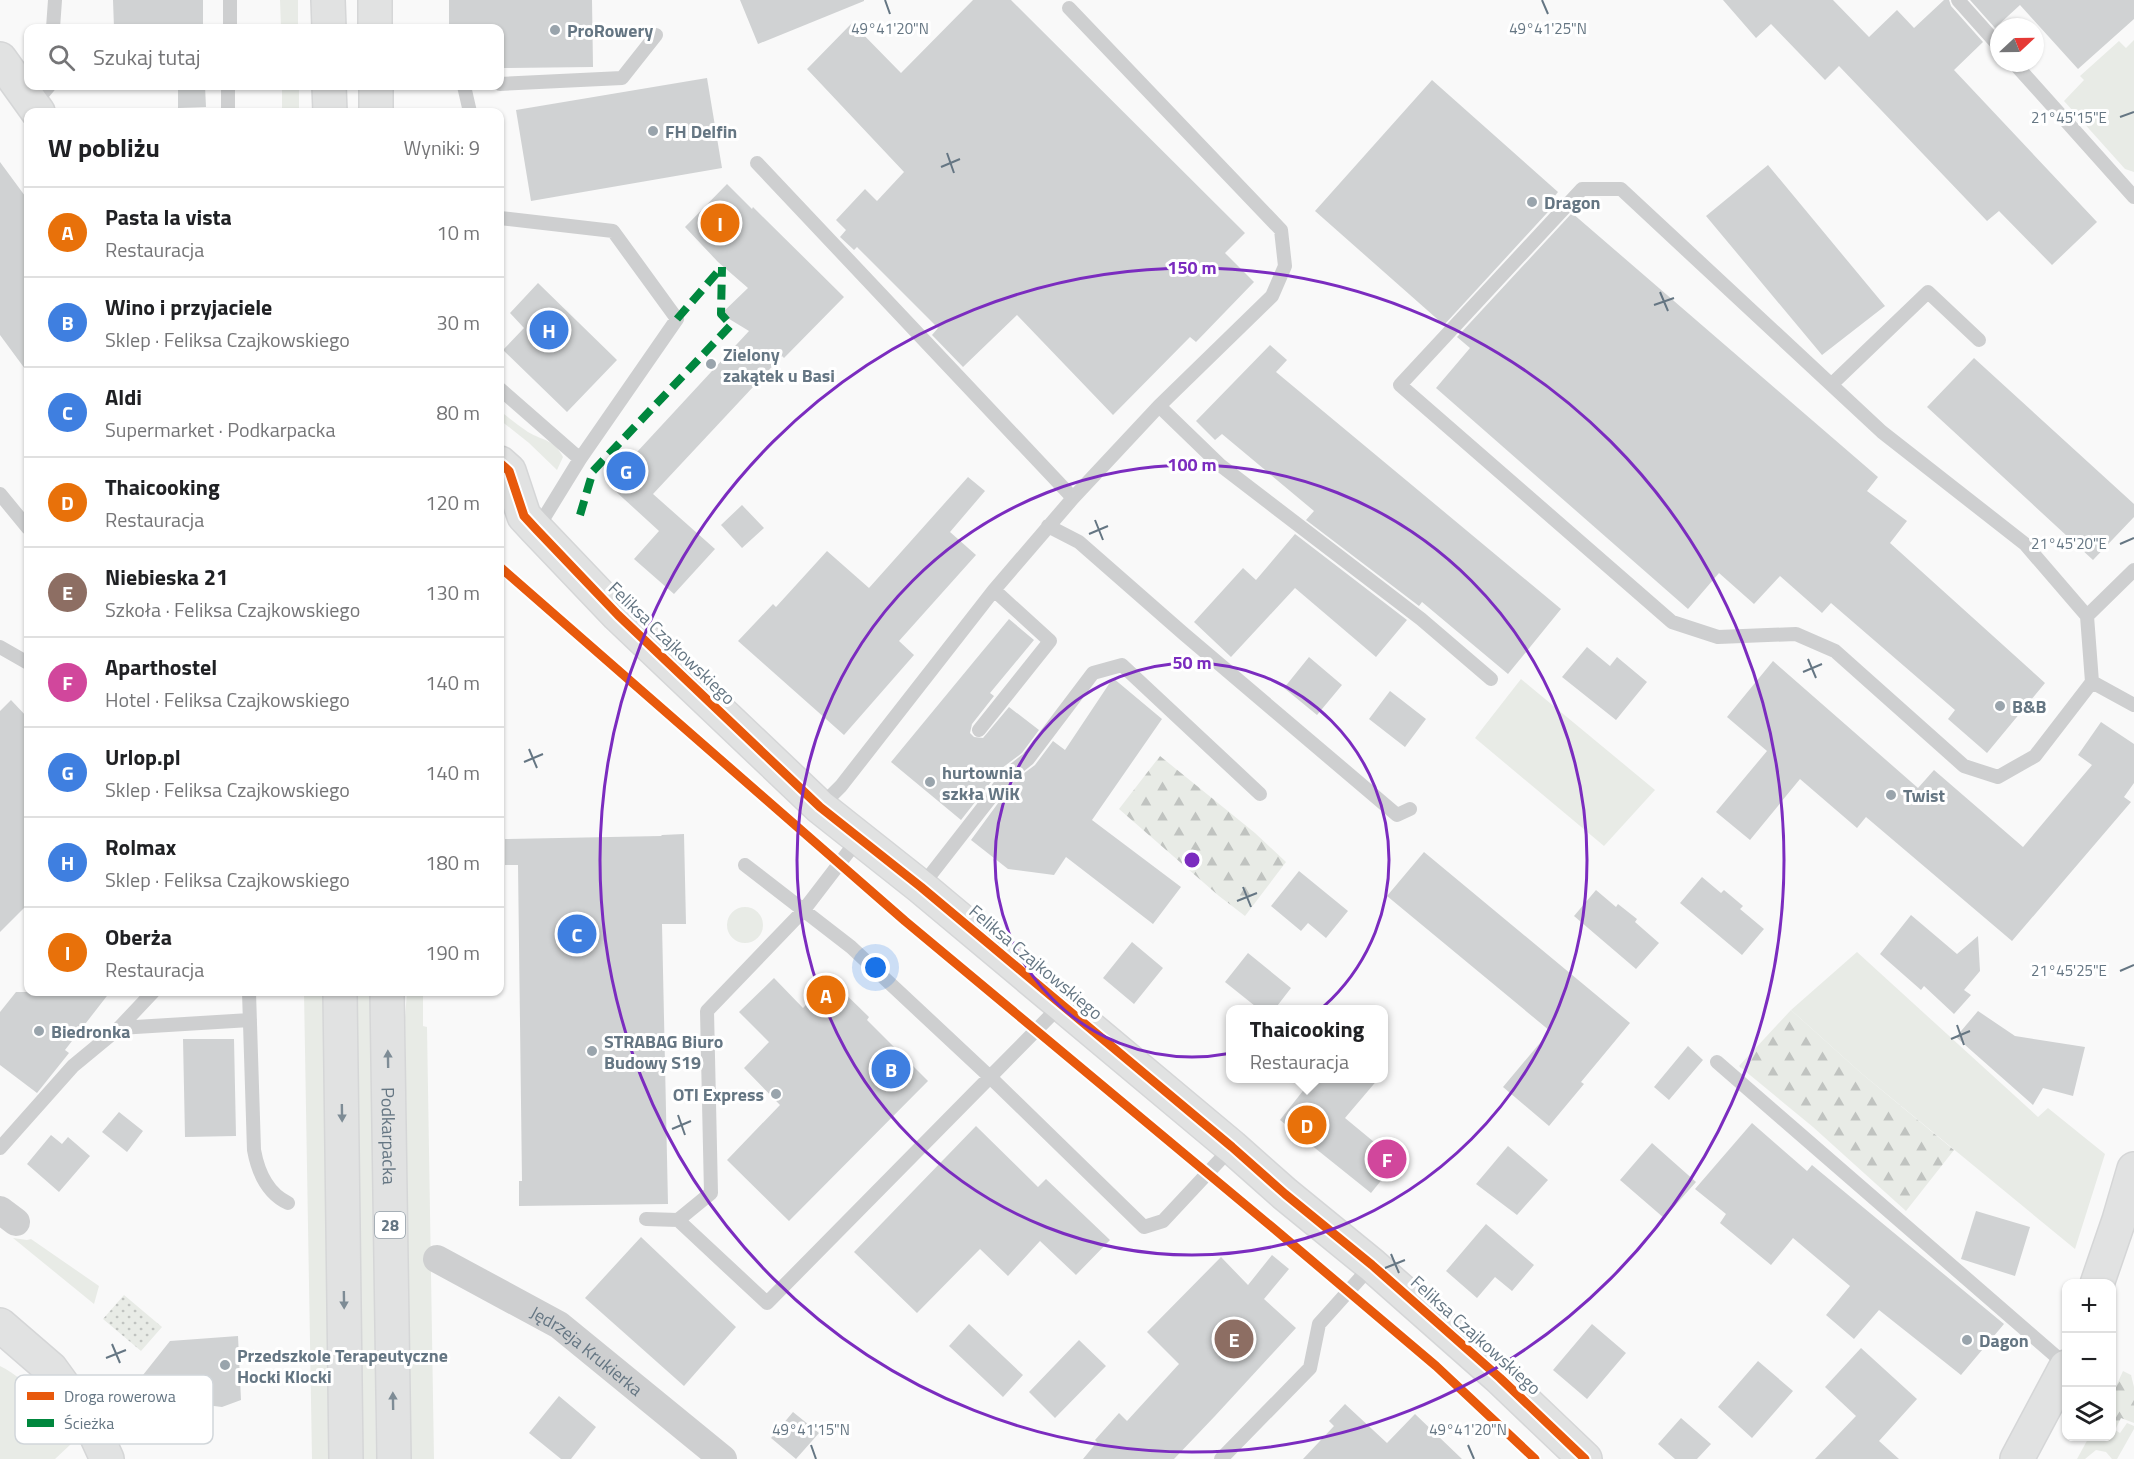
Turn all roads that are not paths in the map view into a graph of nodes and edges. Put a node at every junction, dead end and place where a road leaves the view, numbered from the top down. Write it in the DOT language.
graph roads {
  1 [pos="55,0"];
  2 [pos="231,0"];
  3 [pos="328,0"];
  4 [pos="375,0"];
  5 [pos="1958,0"];
  6 [pos="1069,8"];
  7 [pos="52,24"];
  8 [pos="230,24"];
  9 [pos="329,24"];
  10 [pos="375,24"];
  11 [pos="656,34"];
  12 [pos="1990,36"];
  13 [pos="0,59"];
  14 [pos="2022,72"];
  15 [pos="24,84"];
  16 [pos="504,84"];
  17 [pos="30,90"];
  18 [pos="228,90"];
  19 [pos="329,90"];
  20 [pos="376,90"];
  21 [pos="465,90"];
  22 [pos="40,101"];
  23 [pos="228,108"];
  24 [pos="330,108"];
  25 [pos="376,108"];
  26 [pos="469,108"];
  27 [pos="757,163"];
  28 [pos="2134,197"];
  29 [pos="504,218"];
  30 [pos="1979,340"];
  31 [pos="1832,384"];
  32 [pos="504,392"];
  33 [pos="1159,406"];
  34 [pos="580,459"];
  35 [pos="504,467"];
  36 [pos="0,494"];
  37 [pos="1073,498"];
  38 [pos="520,518"];
  39 [pos="24,523"];
  40 [pos="1048,526"];
  41 [pos="2134,570"];
  42 [pos="994,590"];
  43 [pos="2087,616"];
  44 [pos="0,647"];
  45 [pos="24,661"];
  46 [pos="1491,679"];
  47 [pos="2092,682"];
  48 [pos="2134,705"];
  49 [pos="979,730"];
  50 [pos="1260,794"];
  51 [pos="820,807"];
  52 [pos="1410,809"];
  53 [pos="859,838"];
  54 [pos="745,865"];
  55 [pos="921,887"];
  56 [pos="803,911"];
  57 [pos="149,996"];
  58 [pos="249,996"];
  59 [pos="340,996"];
  60 [pos="387,996"];
  61 [pos="1062,1004"];
  62 [pos="250,1020"];
  63 [pos="119,1028"];
  64 [pos="1717,1062"];
  65 [pos="990,1077"];
  66 [pos="1232,1147"];
  67 [pos="0,1148"];
  68 [pos="2134,1169"];
  69 [pos="288,1203"];
  70 [pos="646,1219"];
  71 [pos="678,1220"];
  72 [pos="437,1260"];
  73 [pos="1372,1265"];
  74 [pos="2099,1279"];
  75 [pos="0,1326"];
  76 [pos="2062,1362"];
  77 [pos="55,1375"];
  78 [pos="2062,1375"];
  79 [pos="100,1444"];
  80 [pos="107,1459"];
  81 [pos="346,1459"];
  82 [pos="394,1459"];
  83 [pos="723,1459"];
  84 [pos="1221,1459"];
  85 [pos="1585,1459"];
  86 [pos="2017,1459"];
  1 -- 7 [label="lane"];
  2 -- 8 [label="lane"];
  3 -- 9 [label="street"];
  4 -- 10 [label="street"];
  5 -- 12 [label="lane"];
  6 -- 33 [label="lane"];
  11 -- 16 [label="lane"];
  13 -- 15 [label="street"];
  14 -- 28 [label="lane"];
  17 -- 22 [label="street"];
  18 -- 23 [label="lane"];
  19 -- 24 [label="street"];
  20 -- 25 [label="street"];
  21 -- 26 [label="lane"];
  27 -- 37 [label="lane"];
  29 -- 34 [label="lane"];
  30 -- 31 [label="lane"];
  31 -- 43 [label="lane"];
  31 -- 47 [label="lane"];
  32 -- 34 [label="lane"];
  33 -- 37 [label="lane"];
  33 -- 46 [label="lane"];
  34 -- 38 [label="lane"];
  35 -- 38 [label="street, Feliksa Czajkowskiego"];
  36 -- 39 [label="lane"];
  37 -- 40 [label="lane"];
  38 -- 51 [label="street, Feliksa Czajkowskiego"];
  40 -- 42 [label="lane"];
  40 -- 52 [label="lane"];
  41 -- 43 [label="lane"];
  42 -- 49 [label="lane"];
  42 -- 51 [label="lane"];
  43 -- 47 [label="lane"];
  44 -- 45 [label="lane"];
  47 -- 48 [label="lane"];
  50 -- 55 [label="lane"];
  51 -- 53 [label="street, Feliksa Czajkowskiego"];
  53 -- 55 [label="street, Feliksa Czajkowskiego"];
  53 -- 56 [label="lane"];
  54 -- 56 [label="lane"];
  55 -- 61 [label="street, Feliksa Czajkowskiego"];
  56 -- 65 [label="lane"];
  56 -- 71 [label="lane"];
  57 -- 63 [label="lane"];
  58 -- 62 [label="lane"];
  59 -- 81 [label="street, one-way"];
  82 -- 60 [label="street, Podkarpacka / 28, one-way"];
  61 -- 65 [label="lane"];
  61 -- 66 [label="street, Feliksa Czajkowskiego"];
  62 -- 63 [label="lane"];
  62 -- 69 [label="lane"];
  63 -- 67 [label="lane"];
  64 -- 76 [label="lane"];
  65 -- 66 [label="lane"];
  65 -- 71 [label="lane"];
  66 -- 73 [label="street, Feliksa Czajkowskiego"];
  68 -- 74 [label="street"];
  70 -- 71 [label="lane"];
  72 -- 83 [label="street, Jędrzeja Krukierka"];
  73 -- 84 [label="lane"];
  73 -- 85 [label="street, Feliksa Czajkowskiego"];
  75 -- 77 [label="street"];
  78 -- 86 [label="street"];
  79 -- 80 [label="street"];
}
